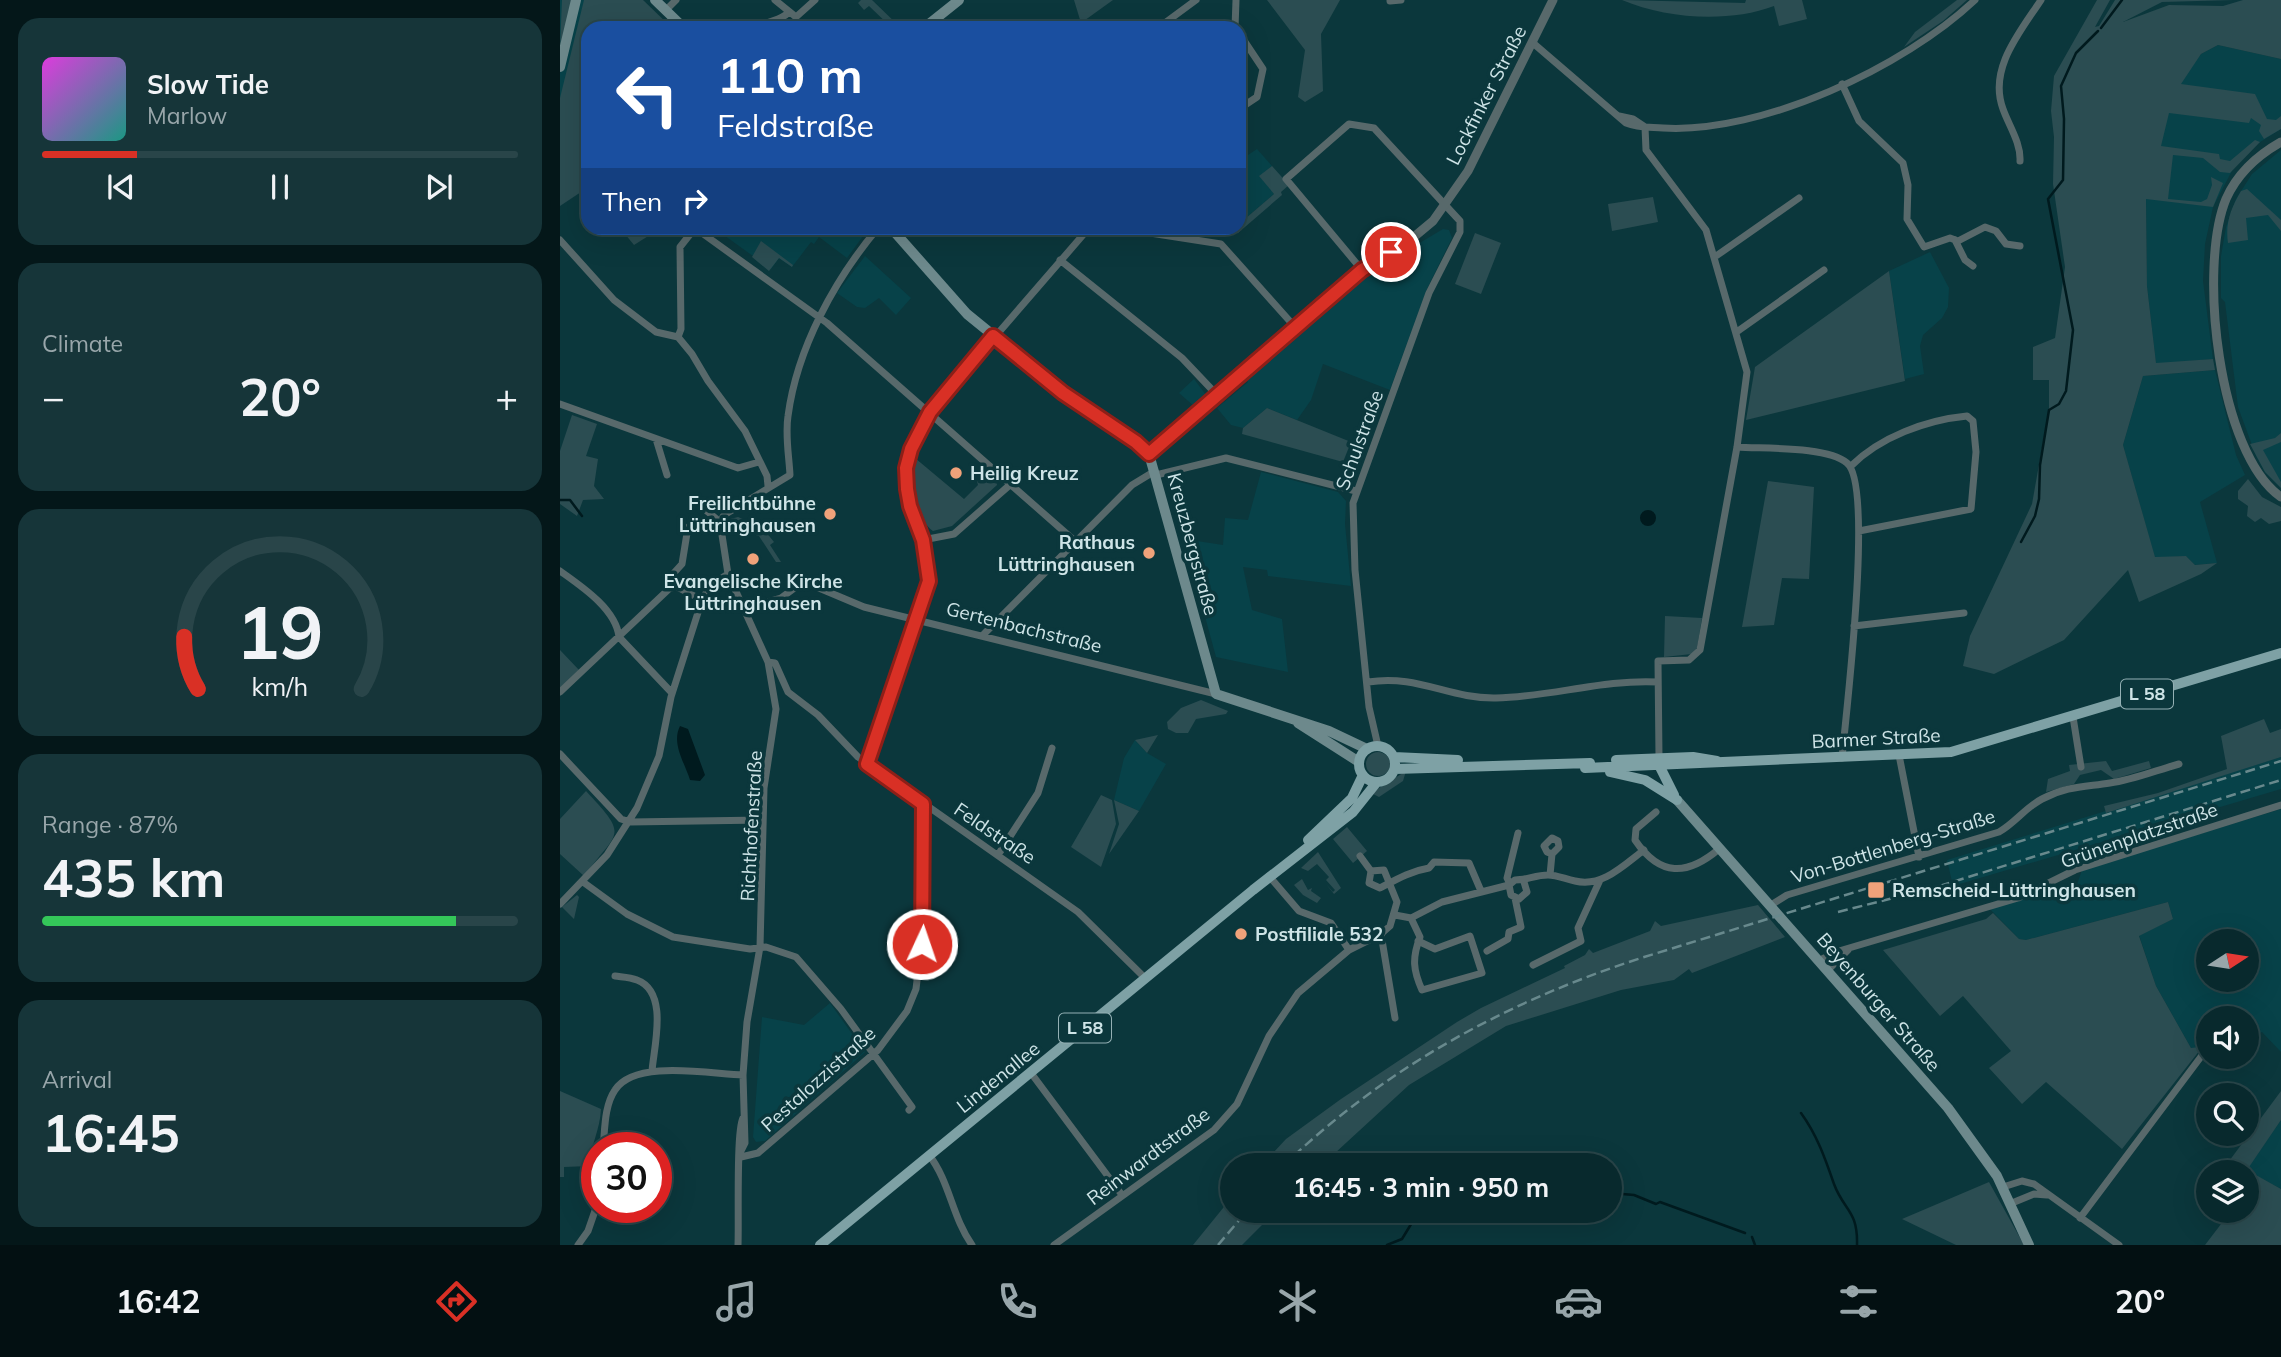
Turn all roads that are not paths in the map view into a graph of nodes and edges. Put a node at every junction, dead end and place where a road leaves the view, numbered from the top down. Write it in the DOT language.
graph roads {
  1 [pos="576,0"];
  2 [pos="655,0"];
  3 [pos="676,0"];
  4 [pos="775,0"];
  5 [pos="815,0"];
  6 [pos="959,0"];
  7 [pos="1196,0"];
  8 [pos="1236,0"];
  9 [pos="1401,0"];
  10 [pos="1553,0"];
  11 [pos="1975,0"];
  12 [pos="2041,0"];
  13 [pos="1390,1"];
  14 [pos="666,10"];
  15 [pos="788,13"];
  16 [pos="677,21"];
  17 [pos="768,21"];
  18 [pos="933,21"];
  19 [pos="1168,21"];
  20 [pos="1235,21"];
  21 [pos="1533,43"];
  22 [pos="1246,44"];
  23 [pos="560,67"];
  24 [pos="1842,84"];
  25 [pos="1246,104"];
  26 [pos="1645,127"];
  27 [pos="2281,142"];
  28 [pos="2021,161"];
  29 [pos="1799,198"];
  30 [pos="1447,204"];
  31 [pos="689,235"];
  32 [pos="704,235"];
  33 [pos="872,235"];
  34 [pos="897,235"];
  35 [pos="1083,235"];
  36 [pos="1163,235"];
  37 [pos="560,240"];
  38 [pos="1955,240"];
  39 [pos="2020,246"];
  40 [pos="1716,256"];
  41 [pos="1060,260"];
  42 [pos="1973,266"];
  43 [pos="1362,270"];
  44 [pos="1824,270"];
  45 [pos="817,318"];
  46 [pos="1295,327"];
  47 [pos="1738,331"];
  48 [pos="993,336"];
  49 [pos="678,337"];
  50 [pos="1218,396"];
  51 [pos="560,404"];
  52 [pos="930,412"];
  53 [pos="656,439"];
  54 [pos="1737,447"];
  55 [pos="1149,454"];
  56 [pos="759,462"];
  57 [pos="1850,466"];
  58 [pos="1156,473"];
  59 [pos="667,475"];
  60 [pos="1012,483"];
  61 [pos="768,486"];
  62 [pos="1356,491"];
  63 [pos="2281,497"];
  64 [pos="695,502"];
  65 [pos="720,522"];
  66 [pos="1859,531"];
  67 [pos="923,540"];
  68 [pos="1076,542"];
  69 [pos="560,571"];
  70 [pos="728,574"];
  71 [pos="670,588"];
  72 [pos="702,600"];
  73 [pos="745,608"];
  74 [pos="1964,613"];
  75 [pos="917,619"];
  76 [pos="1854,626"];
  77 [pos="983,635"];
  78 [pos="622,640"];
  79 [pos="2281,653"];
  80 [pos="768,662"];
  81 [pos="1368,682"];
  82 [pos="1658,682"];
  83 [pos="560,692"];
  84 [pos="672,693"];
  85 [pos="1216,694"];
  86 [pos="2073,717"];
  87 [pos="1298,723"];
  88 [pos="1373,747"];
  89 [pos="1052,748"];
  90 [pos="560,754"];
  91 [pos="1899,755"];
  92 [pos="1394,757"];
  93 [pos="1842,758"];
  94 [pos="1659,761"];
  95 [pos="1359,762"];
  96 [pos="867,764"];
  97 [pos="1516,764"];
  98 [pos="2179,764"];
  99 [pos="2081,766"];
  100 [pos="1582,767"];
  101 [pos="1395,769"];
  102 [pos="1363,775"];
  103 [pos="1377,782"];
  104 [pos="1662,789"];
  105 [pos="1677,800"];
  106 [pos="923,804"];
  107 [pos="2281,805"];
  108 [pos="1656,812"];
  109 [pos="763,820"];
  110 [pos="630,822"];
  111 [pos="1518,833"];
  112 [pos="1719,849"];
  113 [pos="1644,850"];
  114 [pos="1552,854"];
  115 [pos="998,855"];
  116 [pos="1295,856"];
  117 [pos="1360,856"];
  118 [pos="1919,857"];
  119 [pos="1371,871"];
  120 [pos="1550,875"];
  121 [pos="1269,876"];
  122 [pos="1600,880"];
  123 [pos="1524,881"];
  124 [pos="583,882"];
  125 [pos="1388,883"];
  126 [pos="1510,885"];
  127 [pos="1481,891"];
  128 [pos="1515,898"];
  129 [pos="560,904"];
  130 [pos="1771,905"];
  131 [pos="1395,915"];
  132 [pos="1411,918"];
  133 [pos="1381,934"];
  134 [pos="1418,941"];
  135 [pos="760,947"];
  136 [pos="1349,950"];
  137 [pos="1849,950"];
  138 [pos="1487,951"];
  139 [pos="1820,960"];
  140 [pos="1532,965"];
  141 [pos="1828,970"];
  142 [pos="615,976"];
  143 [pos="1145,978"];
  144 [pos="1395,1018"];
  145 [pos="873,1053"];
  146 [pos="2196,1063"];
  147 [pos="652,1071"];
  148 [pos="1031,1073"];
  149 [pos="743,1075"];
  150 [pos="909,1110"];
  151 [pos="605,1132"];
  152 [pos="741,1154"];
  153 [pos="929,1155"];
  154 [pos="2003,1187"];
  155 [pos="1122,1195"];
  156 [pos="2052,1197"];
  157 [pos="2012,1203"];
  158 [pos="2080,1218"];
  159 [pos="591,1223"];
  160 [pos="578,1245"];
  161 [pos="738,1245"];
  162 [pos="820,1245"];
  163 [pos="972,1245"];
  164 [pos="1054,1245"];
  165 [pos="2029,1245"];
  166 [pos="2119,1245"];
  1 -- 23 [label="main road"];
  2 -- 14 [label="main road"];
  3 -- 14 [label="street"];
  4 -- 15 [label="street"];
  5 -- 15 [label="street"];
  6 -- 18 [label="main road"];
  7 -- 19 [label="street"];
  8 -- 20 [label="street"];
  9 -- 13 [label="street"];
  10 -- 21 [label="street, Lockfinker Straße"];
  11 -- 24 [label="street"];
  12 -- 28 [label="street"];
  14 -- 16 [label="main road"];
  15 -- 17 [label="street"];
  21 -- 26 [label="street"];
  21 -- 30 [label="street, Lockfinker Straße"];
  22 -- 25 [label="street"];
  24 -- 26 [label="street"];
  24 -- 38 [label="street"];
  26 -- 40 [label="street"];
  27 -- 63 [label="street"];
  29 -- 40 [label="street"];
  30 -- 43 [label="street, Lockfinker Straße"];
  30 -- 43 [label="street"];
  30 -- 62 [label="street, Schulstraße"];
  31 -- 49 [label="street"];
  32 -- 45 [label="street"];
  33 -- 45 [label="street"];
  34 -- 48 [label="main road, Kreuzbergstraße"];
  35 -- 41 [label="street"];
  36 -- 46 [label="street"];
  37 -- 49 [label="street"];
  38 -- 39 [label="street"];
  38 -- 42 [label="street"];
  40 -- 47 [label="street"];
  41 -- 48 [label="street"];
  41 -- 50 [label="street"];
  43 -- 46 [label="street, Lockfinker Straße"];
  44 -- 47 [label="street"];
  45 -- 52 [label="street"];
  45 -- 61 [label="street"];
  46 -- 50 [label="street, Lockfinker Straße"];
  47 -- 54 [label="street"];
  48 -- 52 [label="street"];
  48 -- 55 [label="main road, Kreuzbergstraße"];
  49 -- 56 [label="street"];
  50 -- 55 [label="street, Lockfinker Straße"];
  51 -- 53 [label="street"];
  52 -- 60 [label="street"];
  52 -- 67 [label="street"];
  53 -- 56 [label="street"];
  53 -- 59 [label="street"];
  54 -- 57 [label="street"];
  54 -- 82 [label="street"];
  55 -- 58 [label="main road, Kreuzbergstraße"];
  56 -- 61 [label="street"];
  57 -- 66 [label="street"];
  57 -- 66 [label="street"];
  58 -- 62 [label="street"];
  58 -- 68 [label="street"];
  58 -- 85 [label="main road, Kreuzbergstraße"];
  60 -- 67 [label="street"];
  60 -- 68 [label="street"];
  61 -- 65 [label="street"];
  62 -- 81 [label="street, Schulstraße"];
  64 -- 65 [label="street"];
  65 -- 70 [label="street, Richthofenstraße"];
  65 -- 71 [label="street"];
  66 -- 76 [label="street"];
  67 -- 75 [label="street"];
  68 -- 77 [label="street"];
  69 -- 78 [label="street"];
  70 -- 72 [label="street"];
  70 -- 73 [label="street, Richthofenstraße"];
  71 -- 72 [label="street"];
  71 -- 78 [label="street"];
  72 -- 84 [label="street"];
  73 -- 75 [label="street, Gertenbachstraße"];
  73 -- 80 [label="street, Richthofenstraße"];
  74 -- 76 [label="street"];
  75 -- 77 [label="street, Gertenbachstraße"];
  75 -- 96 [label="street"];
  76 -- 93 [label="street"];
  77 -- 85 [label="street, Gertenbachstraße"];
  78 -- 83 [label="street"];
  78 -- 84 [label="street"];
  79 -- 86 [label="main road, Barmer Straße / L 58"];
  80 -- 96 [label="street, Feldstraße"];
  80 -- 109 [label="street, Richthofenstraße"];
  81 -- 82 [label="street"];
  81 -- 88 [label="street, Schulstraße"];
  82 -- 94 [label="street"];
  84 -- 110 [label="street"];
  85 -- 87 [label="main road, Gertenbachstraße"];
  86 -- 91 [label="main road, Barmer Straße / L 58"];
  86 -- 99 [label="street"];
  87 -- 88 [label="main road, Gertenbachstraße"];
  87 -- 95 [label="main road, Gertenbachstraße"];
  88 -- 92 [label="main road"];
  88 -- 95 [label="main road"];
  89 -- 115 [label="street"];
  90 -- 110 [label="street"];
  91 -- 93 [label="main road, Barmer Straße / L 58"];
  91 -- 118 [label="street"];
  92 -- 97 [label="main road, Barmer Straße / L 58"];
  92 -- 101 [label="main road"];
  93 -- 94 [label="main road, Barmer Straße / L 58"];
  94 -- 100 [label="main road, Barmer Straße / L 58"];
  94 -- 104 [label="main road"];
  94 -- 105 [label="main road"];
  95 -- 102 [label="main road"];
  96 -- 106 [label="street, Feldstraße"];
  97 -- 100 [label="main road, Barmer Straße / L 58"];
  97 -- 101 [label="main road, Barmer Straße / L 58"];
  98 -- 118 [label="street, Von-Bottlenberg-Straße"];
  100 -- 104 [label="main road"];
  101 -- 103 [label="main road"];
  102 -- 103 [label="main road"];
  102 -- 116 [label="main road, Lindenallee / L 58"];
  103 -- 116 [label="main road, Lindenallee / L 58"];
  104 -- 105 [label="main road"];
  105 -- 112 [label="main road, Beyenburger Straße"];
  106 -- 115 [label="street, Feldstraße"];
  106 -- 145 [label="street, Pestalozzistraße"];
  107 -- 137 [label="street, Grünenplatzstraße"];
  108 -- 113 [label="street"];
  109 -- 110 [label="street"];
  109 -- 135 [label="street, Richthofenstraße"];
  110 -- 124 [label="street"];
  111 -- 126 [label="street"];
  112 -- 113 [label="street"];
  112 -- 130 [label="main road, Beyenburger Straße"];
  113 -- 122 [label="street"];
  114 -- 120 [label="street"];
  115 -- 143 [label="street, Feldstraße"];
  116 -- 121 [label="main road, Lindenallee / L 58"];
  117 -- 119 [label="street"];
  118 -- 130 [label="street, Von-Bottlenberg-Straße"];
  119 -- 125 [label="street"];
  119 -- 125 [label="street"];
  120 -- 122 [label="street"];
  120 -- 123 [label="street"];
  121 -- 136 [label="street"];
  121 -- 143 [label="main road, Lindenallee / L 58"];
  122 -- 140 [label="street"];
  123 -- 126 [label="street"];
  123 -- 128 [label="street"];
  124 -- 129 [label="street"];
  124 -- 135 [label="street"];
  125 -- 127 [label="street"];
  125 -- 131 [label="street"];
  126 -- 127 [label="street"];
  126 -- 128 [label="street"];
  127 -- 132 [label="street"];
  128 -- 138 [label="street"];
  130 -- 139 [label="main road, Beyenburger Straße"];
  131 -- 132 [label="street"];
  131 -- 133 [label="street, Reinwardtstraße"];
  132 -- 134 [label="street"];
  133 -- 136 [label="street, Reinwardtstraße"];
  133 -- 144 [label="street"];
  134 -- 134 [label="street"];
  135 -- 145 [label="street"];
  135 -- 149 [label="street, Richthofenstraße"];
  136 -- 155 [label="street, Reinwardtstraße"];
  137 -- 139 [label="street, Grünenplatzstraße"];
  137 -- 141 [label="street, Grünenplatzstraße"];
  139 -- 141 [label="main road, Beyenburger Straße"];
  141 -- 154 [label="main road, Beyenburger Straße"];
  142 -- 147 [label="street"];
  143 -- 148 [label="main road, Lindenallee / L 58"];
  145 -- 150 [label="street"];
  145 -- 152 [label="street, Pestalozzistraße"];
  146 -- 158 [label="street"];
  147 -- 149 [label="street"];
  147 -- 151 [label="street"];
  148 -- 153 [label="main road, Lindenallee / L 58"];
  148 -- 155 [label="street"];
  149 -- 152 [label="street, Richthofenstraße"];
  152 -- 161 [label="street, Richthofenstraße"];
  153 -- 162 [label="main road, Lindenallee / L 58"];
  153 -- 163 [label="street"];
  154 -- 156 [label="street"];
  154 -- 157 [label="main road, Beyenburger Straße"];
  155 -- 164 [label="street, Reinwardtstraße"];
  156 -- 157 [label="street"];
  156 -- 158 [label="street"];
  157 -- 165 [label="main road, Beyenburger Straße"];
  158 -- 166 [label="street"];
  159 -- 160 [label="street"];
}
